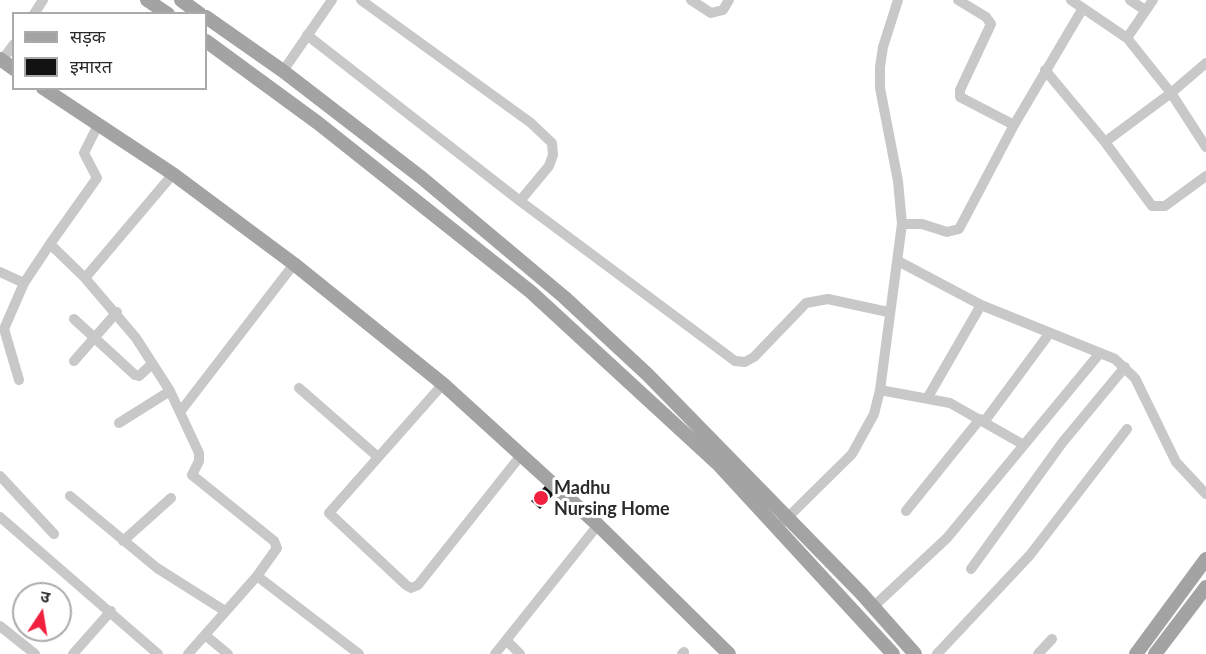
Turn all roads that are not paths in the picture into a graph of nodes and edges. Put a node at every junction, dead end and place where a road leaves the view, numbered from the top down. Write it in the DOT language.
graph roads {
  1 [pos="147,0"];
  2 [pos="181,0"];
  3 [pos="332,0"];
  4 [pos="361,0"];
  5 [pos="691,0"];
  6 [pos="729,0"];
  7 [pos="898,0"];
  8 [pos="958,0"];
  9 [pos="1071,0"];
  10 [pos="1130,0"];
  11 [pos="1153,0"];
  12 [pos="1083,9"];
  13 [pos="1145,10"];
  14 [pos="165,12"];
  15 [pos="197,12"];
  16 [pos="207,18"];
  17 [pos="308,34"];
  18 [pos="1127,38"];
  19 [pos="207,41"];
  20 [pos="12,48"];
  21 [pos="4,63"];
  22 [pos="1206,63"];
  23 [pos="1045,70"];
  24 [pos="283,71"];
  25 [pos="46,90"];
  26 [pos="1171,93"];
  27 [pos="98,125"];
  28 [pos="1014,125"];
  29 [pos="1105,142"];
  30 [pos="1206,147"];
  31 [pos="173,174"];
  32 [pos="1206,176"];
  33 [pos="520,201"];
  34 [pos="902,224"];
  35 [pos="50,244"];
  36 [pos="898,261"];
  37 [pos="294,264"];
  38 [pos="0,272"];
  39 [pos="85,278"];
  40 [pos="24,283"];
  41 [pos="981,305"];
  42 [pos="117,312"];
  43 [pos="888,312"];
  44 [pos="74,318"];
  45 [pos="1049,334"];
  46 [pos="95,337"];
  47 [pos="1100,353"];
  48 [pos="74,362"];
  49 [pos="152,364"];
  50 [pos="1125,367"];
  51 [pos="19,380"];
  52 [pos="443,384"];
  53 [pos="299,388"];
  54 [pos="879,390"];
  55 [pos="170,391"];
  56 [pos="928,397"];
  57 [pos="180,412"];
  58 [pos="982,421"];
  59 [pos="119,423"];
  60 [pos="1127,429"];
  61 [pos="1024,445"];
  62 [pos="522,454"];
  63 [pos="378,457"];
  64 [pos="0,476"];
  65 [pos="1206,494"];
  66 [pos="70,496"];
  67 [pos="171,498"];
  68 [pos="906,511"];
  69 [pos="0,517"];
  70 [pos="782,522"];
  71 [pos="598,525"];
  72 [pos="54,534"];
  73 [pos="123,541"];
  74 [pos="1206,560"];
  75 [pos="971,569"];
  76 [pos="258,576"];
  77 [pos="1204,590"];
  78 [pos="873,607"];
  79 [pos="111,611"];
  80 [pos="225,611"];
  81 [pos="0,626"];
  82 [pos="205,635"];
  83 [pos="1052,639"];
  84 [pos="507,641"];
  85 [pos="35,654"];
  86 [pos="73,654"];
  87 [pos="158,654"];
  88 [pos="188,654"];
  89 [pos="228,654"];
  90 [pos="359,654"];
  91 [pos="495,654"];
  92 [pos="520,654"];
  93 [pos="729,654"];
  94 [pos="893,654"];
  95 [pos="915,654"];
  96 [pos="937,654"];
  97 [pos="1038,654"];
  98 [pos="1136,654"];
  99 [pos="1155,654"];
  1 -- 14 [label="main road"];
  2 -- 15 [label="main road"];
  3 -- 17 [label="street"];
  4 -- 33 [label="street"];
  5 -- 6 [label="street"];
  7 -- 34 [label="street"];
  8 -- 28 [label="street"];
  9 -- 12 [label="street"];
  10 -- 13 [label="street"];
  11 -- 13 [label="street"];
  12 -- 18 [label="street"];
  12 -- 23 [label="street"];
  13 -- 18 [label="street"];
  16 -- 24 [label="main road"];
  17 -- 24 [label="street"];
  17 -- 33 [label="street"];
  18 -- 26 [label="street"];
  19 -- 70 [label="main road"];
  20 -- 21 [label="street"];
  22 -- 26 [label="street"];
  23 -- 28 [label="street"];
  23 -- 29 [label="street"];
  24 -- 70 [label="main road"];
  25 -- 27 [label="main road"];
  26 -- 29 [label="street"];
  26 -- 30 [label="street"];
  27 -- 31 [label="main road"];
  27 -- 35 [label="street"];
  28 -- 34 [label="street"];
  29 -- 32 [label="street"];
  31 -- 37 [label="main road"];
  31 -- 39 [label="street"];
  33 -- 43 [label="street"];
  34 -- 36 [label="street"];
  35 -- 39 [label="street"];
  35 -- 40 [label="street"];
  36 -- 41 [label="street"];
  36 -- 43 [label="street"];
  37 -- 52 [label="main road"];
  37 -- 57 [label="street"];
  38 -- 40 [label="street"];
  39 -- 42 [label="street"];
  40 -- 51 [label="street"];
  41 -- 45 [label="street"];
  41 -- 56 [label="street"];
  42 -- 46 [label="street"];
  42 -- 49 [label="street"];
  43 -- 54 [label="street"];
  44 -- 46 [label="street"];
  45 -- 47 [label="street"];
  45 -- 58 [label="street"];
  46 -- 48 [label="street"];
  46 -- 49 [label="street"];
  47 -- 50 [label="street"];
  47 -- 61 [label="street"];
  49 -- 55 [label="street"];
  50 -- 65 [label="street"];
  50 -- 75 [label="street"];
  52 -- 62 [label="main road"];
  52 -- 63 [label="street"];
  53 -- 63 [label="street"];
  54 -- 56 [label="street"];
  54 -- 70 [label="street"];
  55 -- 57 [label="street"];
  55 -- 59 [label="street"];
  56 -- 58 [label="street"];
  57 -- 76 [label="street"];
  58 -- 61 [label="street"];
  58 -- 68 [label="street"];
  60 -- 96 [label="street"];
  61 -- 78 [label="street"];
  62 -- 63 [label="street"];
  62 -- 71 [label="main road"];
  64 -- 72 [label="street"];
  66 -- 73 [label="street"];
  67 -- 73 [label="street"];
  69 -- 79 [label="street"];
  70 -- 78 [label="main road"];
  70 -- 94 [label="main road"];
  71 -- 84 [label="street"];
  71 -- 93 [label="main road"];
  73 -- 80 [label="street"];
  74 -- 98 [label="main road"];
  76 -- 80 [label="street"];
  76 -- 90 [label="street"];
  77 -- 99 [label="main road"];
  78 -- 95 [label="main road"];
  79 -- 86 [label="street"];
  79 -- 87 [label="street"];
  80 -- 82 [label="street"];
  81 -- 85 [label="street"];
  82 -- 88 [label="street"];
  82 -- 89 [label="street"];
  83 -- 97 [label="street"];
  84 -- 91 [label="street"];
  84 -- 92 [label="street"];
}
